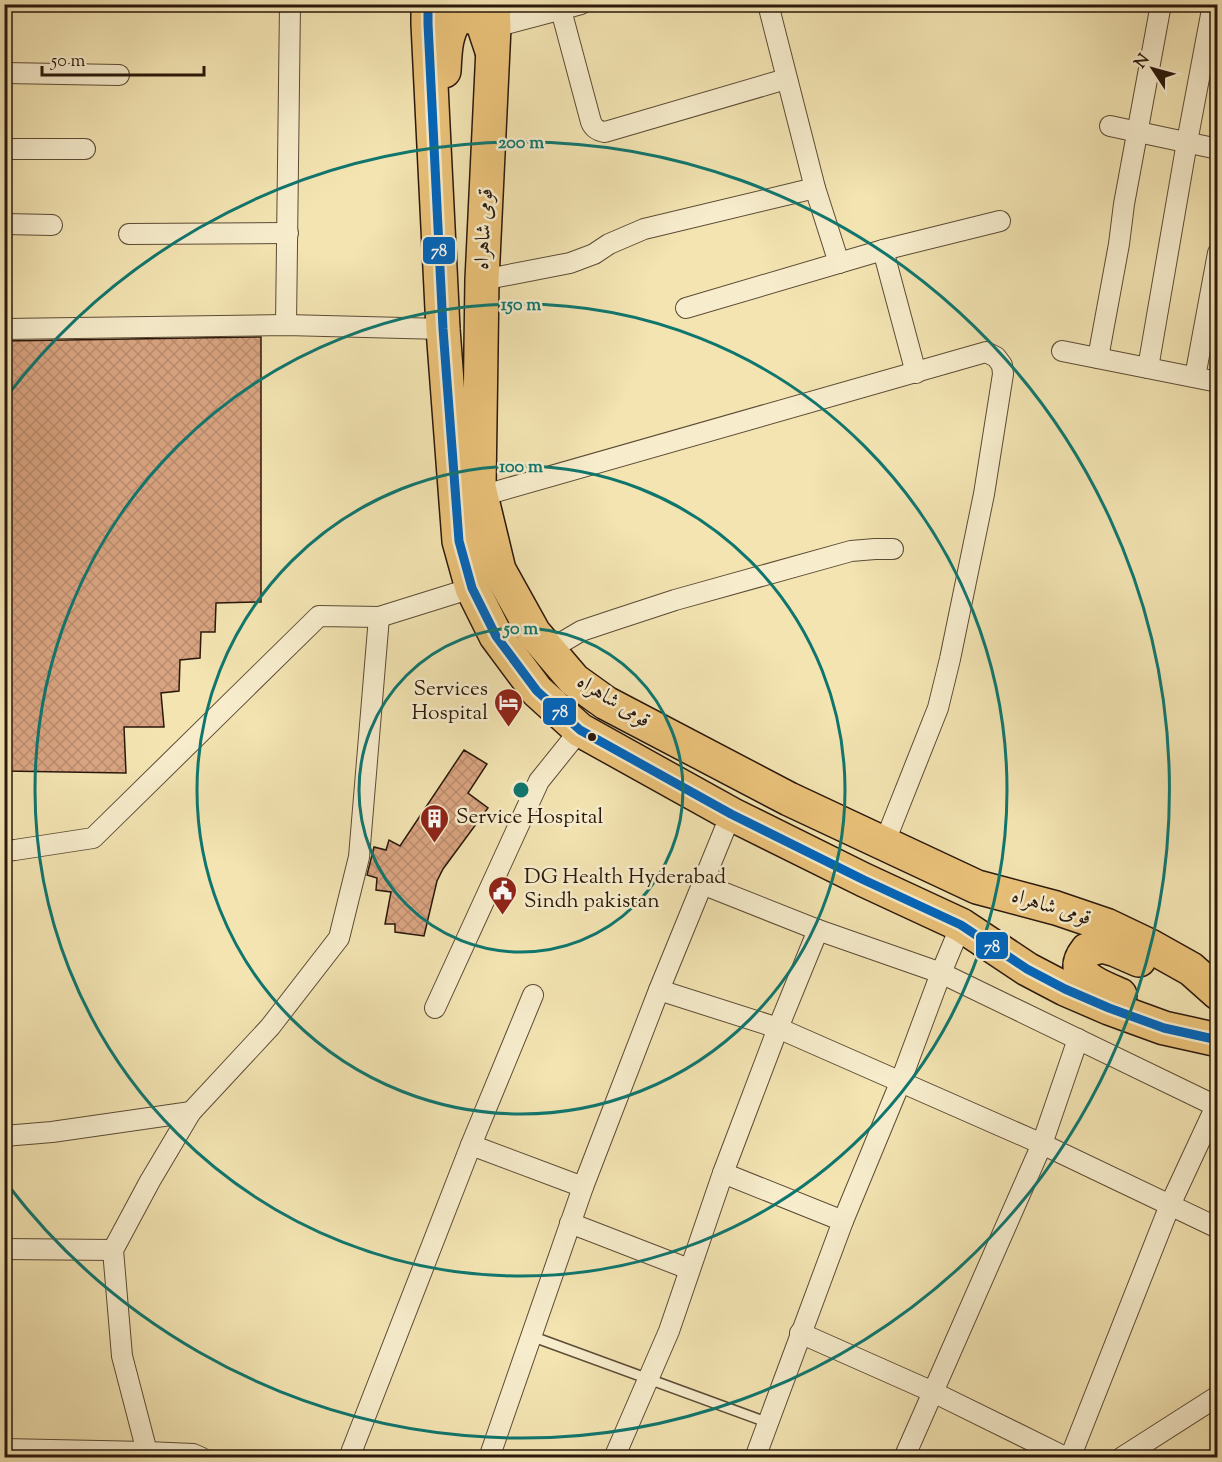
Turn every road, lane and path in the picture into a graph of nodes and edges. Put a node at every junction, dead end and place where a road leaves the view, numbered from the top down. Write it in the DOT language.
graph roads {
  1 [pos="290,4"];
  2 [pos="429,4"];
  3 [pos="581,4"];
  4 [pos="768,4"];
  5 [pos="1161,4"];
  6 [pos="1213,4"];
  7 [pos="561,10"];
  8 [pos="493,28"];
  9 [pos="4,73"];
  10 [pos="119,75"];
  11 [pos="786,79"];
  12 [pos="1110,126"];
  13 [pos="1137,132"];
  14 [pos="1187,142"];
  15 [pos="4,149"];
  16 [pos="85,149"];
  17 [pos="1218,149"];
  18 [pos="435,180"];
  19 [pos="814,188"];
  20 [pos="1000,221"];
  21 [pos="4,224"];
  22 [pos="52,225"];
  23 [pos="288,233"];
  24 [pos="129,234"];
  25 [pos="883,250"];
  26 [pos="1218,253"];
  27 [pos="839,262"];
  28 [pos="482,280"];
  29 [pos="686,308"];
  30 [pos="286,325"];
  31 [pos="4,329"];
  32 [pos="443,329"];
  33 [pos="1062,351"];
  34 [pos="1098,358"];
  35 [pos="1148,368"];
  36 [pos="916,373"];
  37 [pos="1195,377"];
  38 [pos="1218,382"];
  39 [pos="481,496"];
  40 [pos="893,549"];
  41 [pos="472,588"];
  42 [pos="379,617"];
  43 [pos="556,659"];
  44 [pos="537,691"];
  45 [pos="580,730"];
  46 [pos="731,814"];
  47 [pos="884,844"];
  48 [pos="4,851"];
  49 [pos="702,884"];
  50 [pos="962,925"];
  51 [pos="818,930"];
  52 [pos="941,973"];
  53 [pos="659,990"];
  54 [pos="1218,993"];
  55 [pos="532,995"];
  56 [pos="1218,1000"];
  57 [pos="435,1008"];
  58 [pos="778,1029"];
  59 [pos="1078,1039"];
  60 [pos="1218,1040"];
  61 [pos="900,1083"];
  62 [pos="191,1112"];
  63 [pos="4,1136"];
  64 [pos="1042,1144"];
  65 [pos="471,1145"];
  66 [pos="723,1173"];
  67 [pos="583,1187"];
  68 [pos="1170,1205"];
  69 [pos="843,1221"];
  70 [pos="570,1223"];
  71 [pos="1218,1228"];
  72 [pos="4,1249"];
  73 [pos="113,1250"];
  74 [pos="690,1269"];
  75 [pos="800,1333"];
  76 [pos="531,1336"];
  77 [pos="648,1379"];
  78 [pos="933,1392"];
  79 [pos="1218,1396"];
  80 [pos="769,1423"];
  81 [pos="4,1449"];
  82 [pos="146,1455"];
  83 [pos="202,1458"];
  84 [pos="349,1458"];
  85 [pos="489,1458"];
  86 [pos="614,1458"];
  87 [pos="755,1458"];
  88 [pos="904,1458"];
  89 [pos="1069,1458"];
  90 [pos="1121,1458"];
  1 -- 23 [label="street"];
  2 -- 18 [label="highway, قومی شاہراہ"];
  3 -- 7 [label="street"];
  4 -- 11 [label="street"];
  5 -- 13 [label="street"];
  6 -- 14 [label="street"];
  7 -- 8 [label="street"];
  7 -- 11 [label="street"];
  8 -- 18 [label="highway"];
  8 -- 28 [label="highway, قومی شاہراہ"];
  9 -- 10 [label="street"];
  11 -- 19 [label="street"];
  12 -- 13 [label="street"];
  13 -- 14 [label="street"];
  13 -- 34 [label="street"];
  14 -- 17 [label="street"];
  14 -- 35 [label="street"];
  15 -- 16 [label="street"];
  18 -- 32 [label="highway, قومی شاہراہ"];
  19 -- 27 [label="street"];
  19 -- 28 [label="street"];
  20 -- 25 [label="street"];
  21 -- 22 [label="street"];
  23 -- 24 [label="street"];
  23 -- 30 [label="street"];
  25 -- 27 [label="street"];
  25 -- 36 [label="street"];
  26 -- 37 [label="street"];
  27 -- 29 [label="street"];
  28 -- 39 [label="highway, قومی شاہراہ"];
  30 -- 31 [label="street"];
  30 -- 32 [label="street"];
  32 -- 41 [label="highway, قومی شاہراہ"];
  33 -- 34 [label="street"];
  34 -- 35 [label="street"];
  35 -- 37 [label="street"];
  36 -- 39 [label="street"];
  36 -- 47 [label="street"];
  37 -- 38 [label="street"];
  39 -- 43 [label="highway, قومی شاہراہ"];
  40 -- 43 [label="street"];
  41 -- 42 [label="street"];
  41 -- 44 [label="highway, قومی شاہراہ"];
  42 -- 48 [label="street"];
  42 -- 62 [label="street"];
  43 -- 44 [label="highway"];
  43 -- 47 [label="highway, قومی شاہراہ"];
  44 -- 45 [label="highway, قومی شاہراہ"];
  45 -- 46 [label="highway, قومی شاہراہ"];
  45 -- 57 [label="street"];
  46 -- 49 [label="street"];
  46 -- 50 [label="highway, قومی شاہراہ"];
  47 -- 54 [label="highway, قومی شاہراہ"];
  49 -- 51 [label="street"];
  49 -- 53 [label="street"];
  50 -- 52 [label="street"];
  50 -- 60 [label="highway, قومی شاہراہ"];
  51 -- 52 [label="street"];
  51 -- 58 [label="street"];
  52 -- 59 [label="street"];
  52 -- 61 [label="street"];
  53 -- 58 [label="street"];
  53 -- 67 [label="street"];
  55 -- 65 [label="street"];
  56 -- 60 [label="highway"];
  58 -- 61 [label="street"];
  58 -- 66 [label="street"];
  59 -- 64 [label="street"];
  59 -- 68 [label="street"];
  61 -- 64 [label="street"];
  61 -- 69 [label="street"];
  62 -- 63 [label="street"];
  62 -- 73 [label="street"];
  64 -- 68 [label="street"];
  64 -- 78 [label="street"];
  65 -- 67 [label="street"];
  65 -- 84 [label="street"];
  66 -- 69 [label="street"];
  66 -- 74 [label="street"];
  67 -- 70 [label="street"];
  68 -- 71 [label="street"];
  68 -- 89 [label="street"];
  69 -- 75 [label="street"];
  70 -- 74 [label="street"];
  70 -- 76 [label="street"];
  72 -- 73 [label="street"];
  73 -- 82 [label="street"];
  74 -- 77 [label="street"];
  75 -- 78 [label="street"];
  75 -- 80 [label="street"];
  76 -- 77 [label="lane"];
  76 -- 85 [label="street"];
  77 -- 80 [label="lane"];
  77 -- 86 [label="street"];
  78 -- 88 [label="street"];
  78 -- 89 [label="street"];
  79 -- 90 [label="street"];
  80 -- 87 [label="street"];
  81 -- 82 [label="street"];
  82 -- 83 [label="street"];
}
